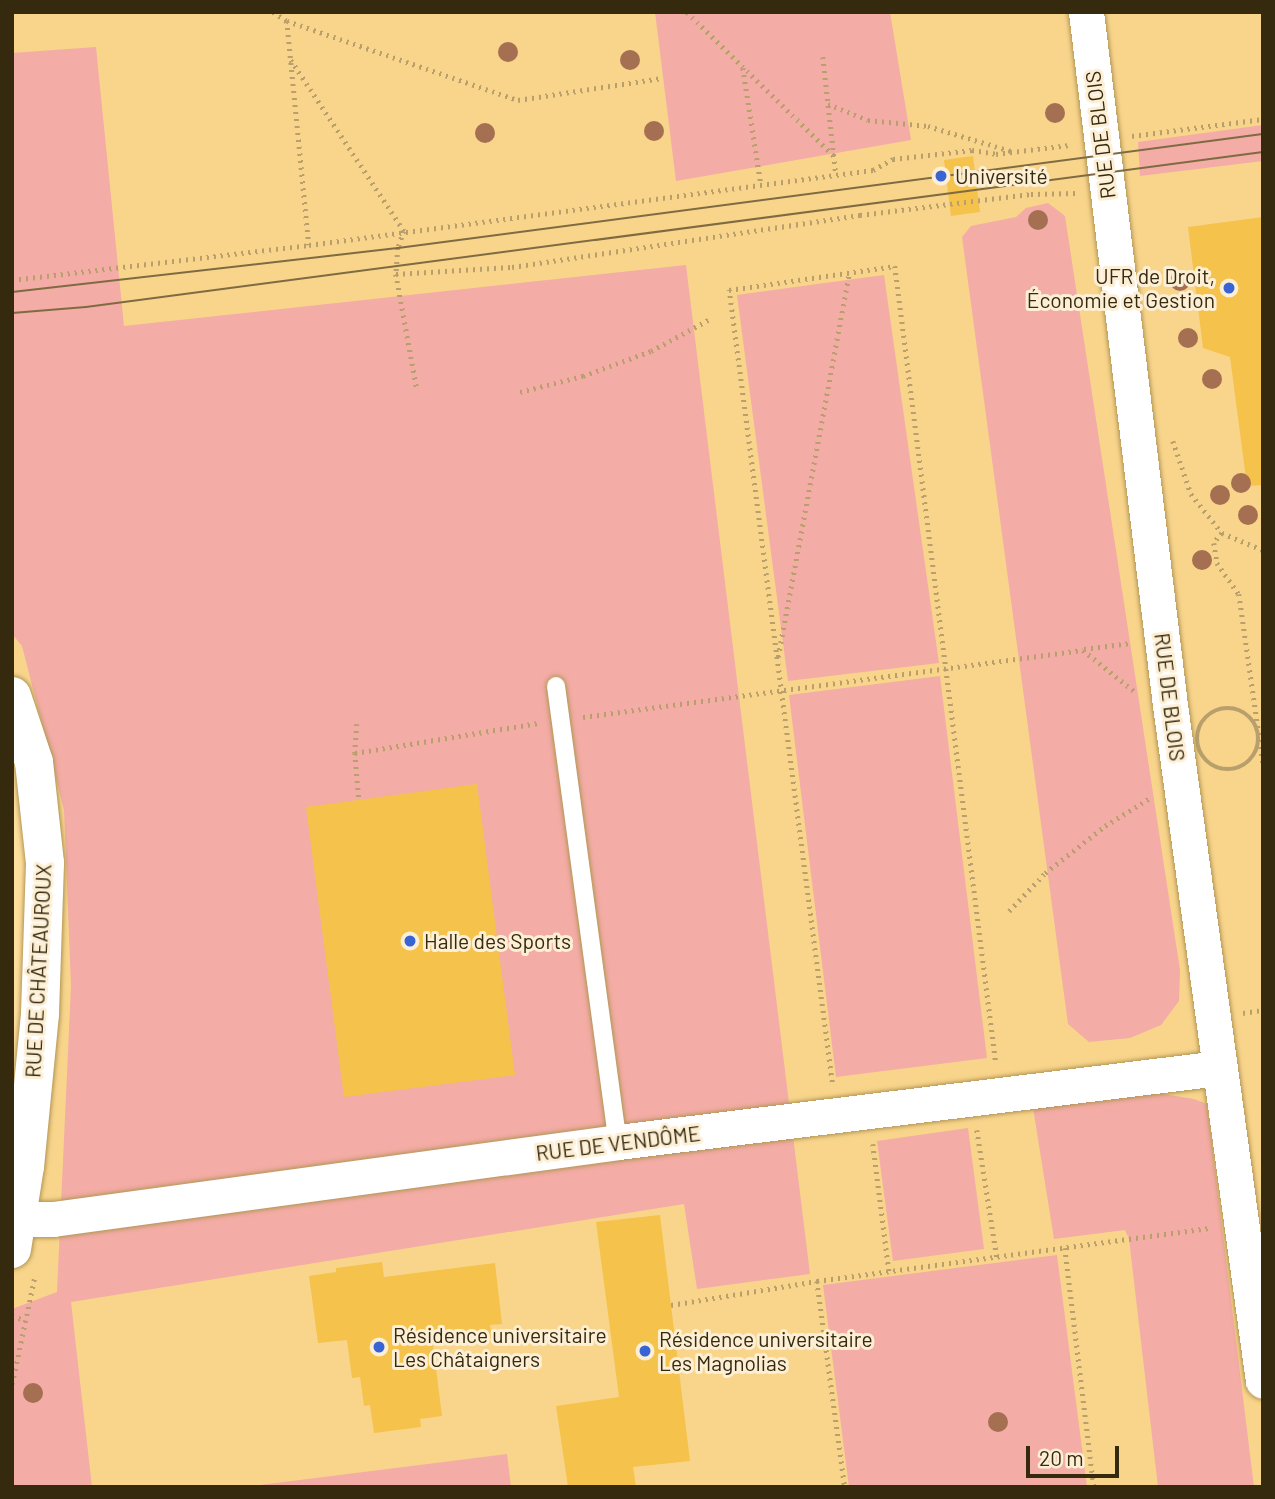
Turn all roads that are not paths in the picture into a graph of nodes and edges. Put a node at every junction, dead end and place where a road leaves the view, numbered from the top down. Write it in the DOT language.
graph roads {
  1 [pos="1086,12"];
  2 [pos="556,686"];
  3 [pos="12,696"];
  4 [pos="1219,1068"];
  5 [pos="618,1142"];
  6 [pos="19,1239"];
  7 [pos="1263,1381"];
  1 -- 4 [label="street, RUE DE BLOIS"];
  2 -- 5 [label="lane"];
  3 -- 6 [label="street, RUE DE CHÂTEAUROUX"];
  4 -- 5 [label="street, RUE DE VENDÔME"];
  4 -- 7 [label="street, RUE DE BLOIS"];
  5 -- 6 [label="street, RUE DE VENDÔME"];
}
